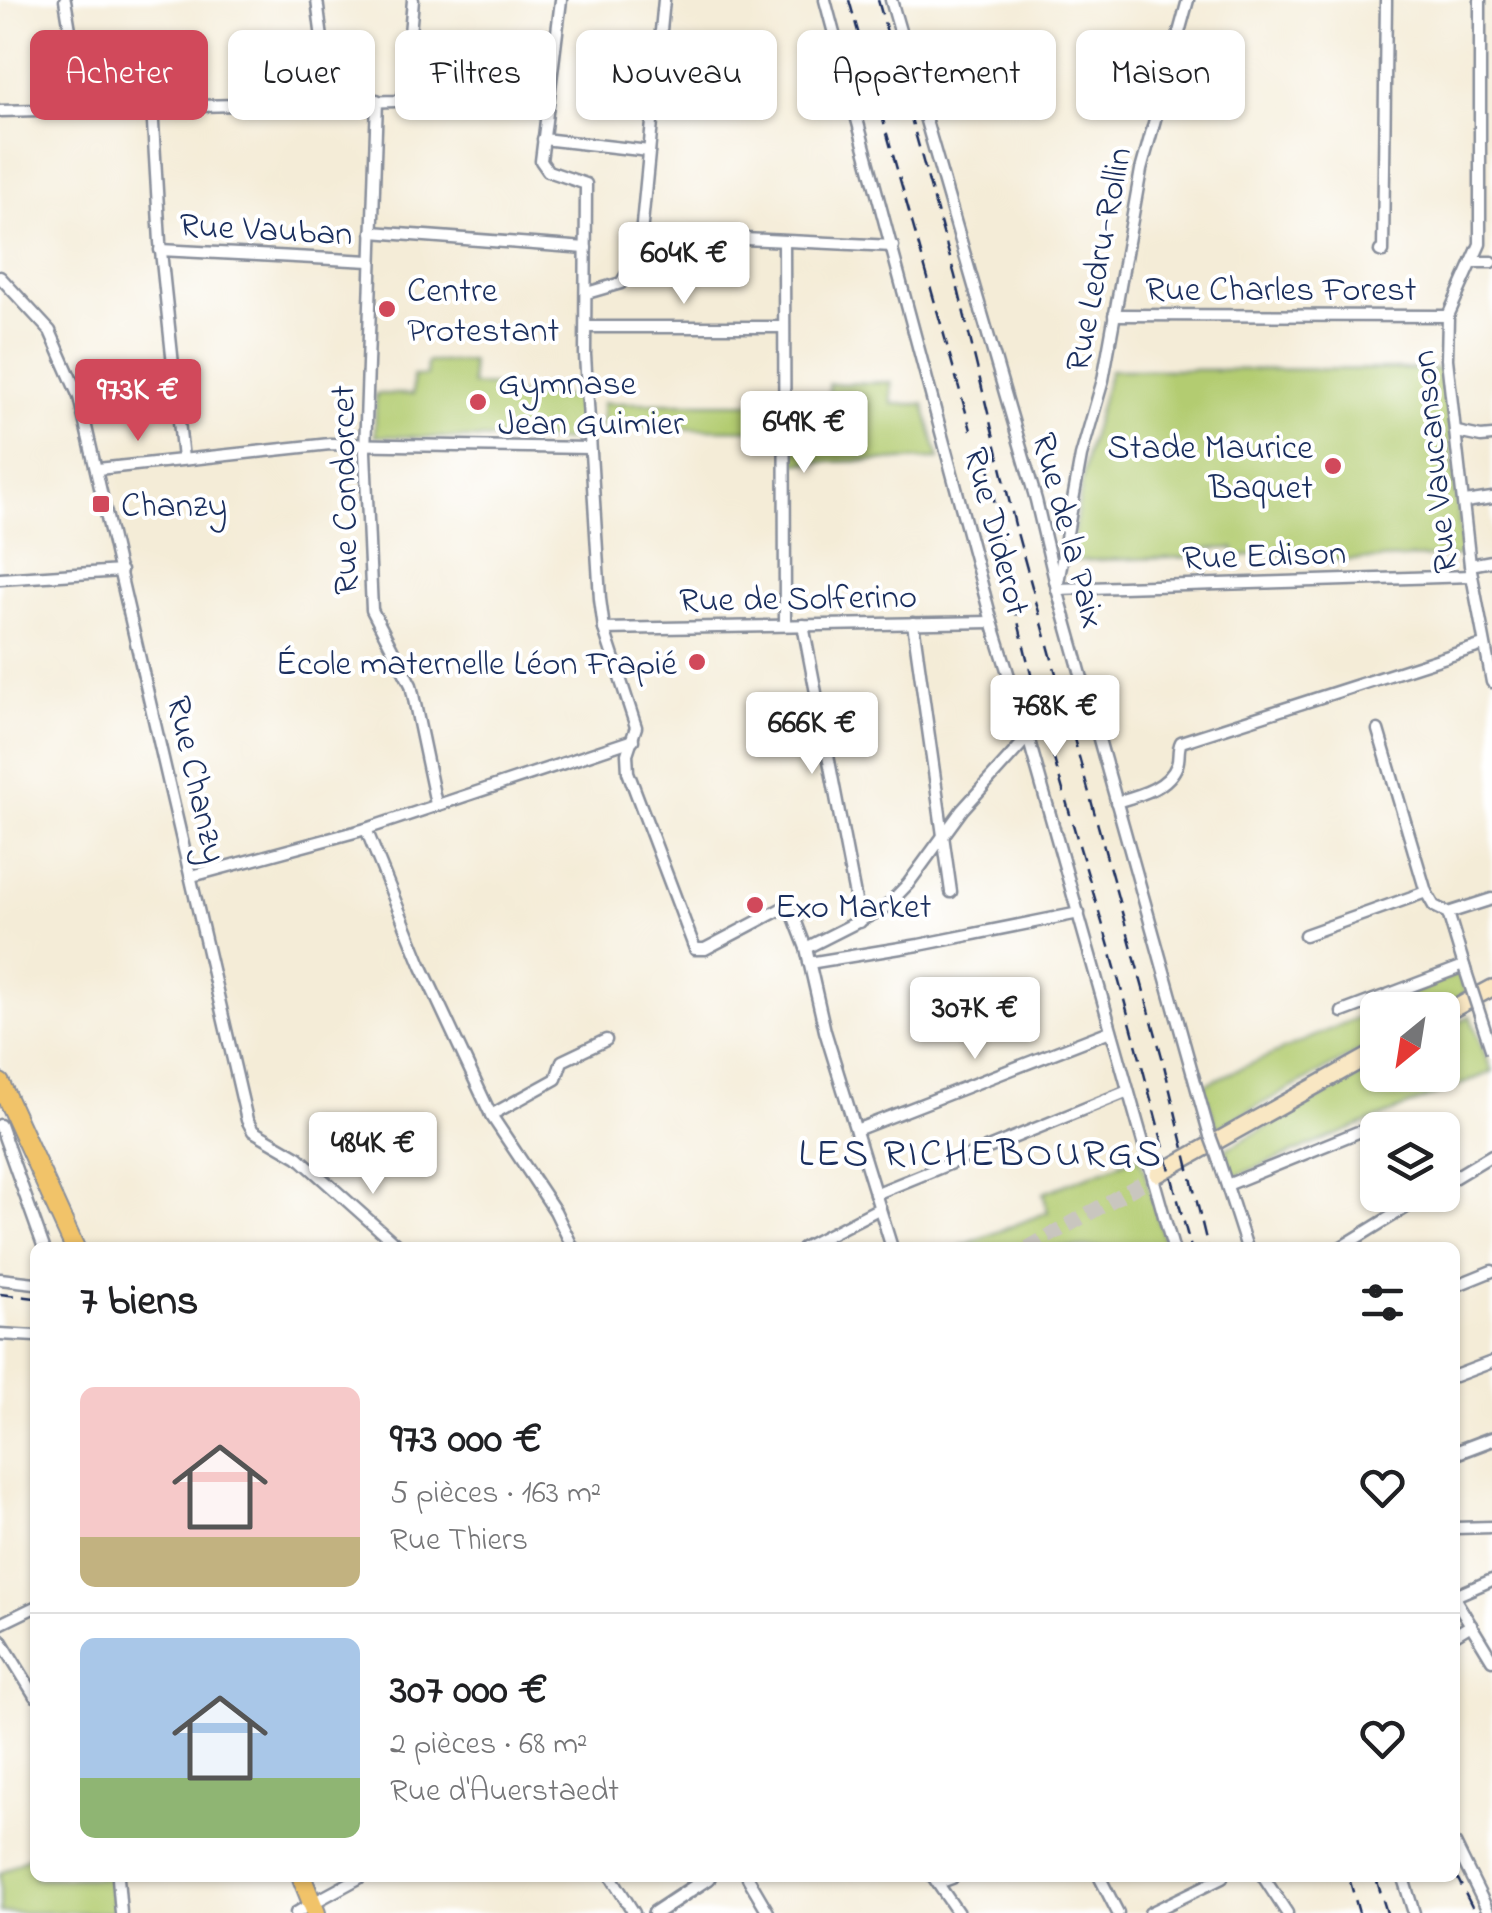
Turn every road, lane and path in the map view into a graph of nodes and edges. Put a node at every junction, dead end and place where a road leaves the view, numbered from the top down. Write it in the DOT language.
graph roads {
  1 [pos="65,0"];
  2 [pos="317,0"];
  3 [pos="413,0"];
  4 [pos="561,0"];
  5 [pos="664,0"];
  6 [pos="825,0"];
  7 [pos="891,0"];
  8 [pos="1188,0"];
  9 [pos="1386,0"];
  10 [pos="1480,0"];
  11 [pos="70,30"];
  12 [pos="321,30"];
  13 [pos="1180,30"];
  14 [pos="377,100"];
  15 [pos="30,109"];
  16 [pos="0,110"];
  17 [pos="153,120"];
  18 [pos="1155,120"];
  19 [pos="544,140"];
  20 [pos="648,152"];
  21 [pos="372,232"];
  22 [pos="640,234"];
  23 [pos="784,242"];
  24 [pos="893,246"];
  25 [pos="586,248"];
  26 [pos="160,250"];
  27 [pos="1380,252"];
  28 [pos="370,261"];
  29 [pos="1472,262"];
  30 [pos="1492,262"];
  31 [pos="0,278"];
  32 [pos="587,293"];
  33 [pos="1114,315"];
  34 [pos="1448,316"];
  35 [pos="586,328"];
  36 [pos="783,328"];
  37 [pos="1456,432"];
  38 [pos="1492,436"];
  39 [pos="366,443"];
  40 [pos="590,448"];
  41 [pos="183,459"];
  42 [pos="98,469"];
  43 [pos="1492,498"];
  44 [pos="1465,502"];
  45 [pos="1492,561"];
  46 [pos="1056,562"];
  47 [pos="121,570"];
  48 [pos="1472,570"];
  49 [pos="0,579"];
  50 [pos="1056,589"];
  51 [pos="992,622"];
  52 [pos="913,623"];
  53 [pos="784,625"];
  54 [pos="802,626"];
  55 [pos="604,629"];
  56 [pos="1483,646"];
  57 [pos="1492,682"];
  58 [pos="1378,730"];
  59 [pos="1028,737"];
  60 [pos="633,740"];
  61 [pos="1116,802"];
  62 [pos="436,804"];
  63 [pos="366,829"];
  64 [pos="942,836"];
  65 [pos="192,876"];
  66 [pos="951,892"];
  67 [pos="1426,892"];
  68 [pos="1492,898"];
  69 [pos="1078,913"];
  70 [pos="1448,914"];
  71 [pos="860,922"];
  72 [pos="1305,936"];
  73 [pos="806,948"];
  74 [pos="809,963"];
  75 [pos="1464,968"];
  76 [pos="1492,988"];
  77 [pos="1460,1005"];
  78 [pos="1342,1012"];
  79 [pos="1110,1031"];
  80 [pos="606,1040"];
  81 [pos="1492,1052"];
  82 [pos="1360,1061"];
  83 [pos="0,1082"];
  84 [pos="1128,1091"];
  85 [pos="0,1101"];
  86 [pos="491,1115"];
  87 [pos="0,1126"];
  88 [pos="856,1130"];
  89 [pos="1358,1132"];
  90 [pos="1492,1155"];
  91 [pos="1158,1174"];
  92 [pos="1460,1174"];
  93 [pos="1226,1185"];
  94 [pos="876,1194"];
  95 [pos="880,1208"];
  96 [pos="1398,1212"];
  97 [pos="42,1242"];
  98 [pos="63,1242"];
  99 [pos="72,1242"];
  100 [pos="393,1242"];
  101 [pos="570,1242"];
  102 [pos="815,1242"];
  103 [pos="890,1242"];
  104 [pos="1171,1242"];
  105 [pos="1246,1242"];
  106 [pos="1350,1242"];
  107 [pos="1492,1271"];
  108 [pos="0,1279"];
  109 [pos="30,1282"];
  110 [pos="1460,1284"];
  111 [pos="0,1334"];
  112 [pos="30,1336"];
  113 [pos="1492,1362"];
  114 [pos="1460,1374"];
  115 [pos="1492,1438"];
  116 [pos="1460,1451"];
  117 [pos="1492,1527"];
  118 [pos="1460,1528"];
  119 [pos="1492,1580"];
  120 [pos="1460,1595"];
  121 [pos="1460,1605"];
  122 [pos="30,1609"];
  123 [pos="0,1624"];
  124 [pos="1471,1624"];
  125 [pos="1460,1632"];
  126 [pos="0,1638"];
  127 [pos="1492,1658"];
  128 [pos="30,1688"];
  129 [pos="1460,1854"];
  130 [pos="118,1882"];
  131 [pos="296,1882"];
  132 [pos="303,1882"];
  133 [pos="353,1882"];
  134 [pos="615,1882"];
  135 [pos="702,1882"];
  136 [pos="750,1882"];
  137 [pos="937,1882"];
  138 [pos="1102,1882"];
  139 [pos="1214,1882"];
  140 [pos="1267,1882"];
  141 [pos="1404,1882"];
  142 [pos="308,1910"];
  143 [pos="768,1912"];
  144 [pos="121,1913"];
  145 [pos="634,1913"];
  146 [pos="655,1913"];
  147 [pos="958,1913"];
  148 [pos="1118,1913"];
  149 [pos="1150,1913"];
  150 [pos="1287,1913"];
  151 [pos="1414,1913"];
  152 [pos="1489,1913"];
  1 -- 11 [label="street"];
  2 -- 12 [label="street"];
  3 -- 14 [label="street"];
  4 -- 19 [label="street"];
  5 -- 20 [label="street"];
  6 -- 24 [label="street, Rue Diderot"];
  7 -- 46 [label="street, Rue de la Paix"];
  8 -- 13 [label="street, Rue Ledru-Rollin"];
  9 -- 27 [label="street"];
  10 -- 29 [label="street, Rue Vaucanson"];
  14 -- 21 [label="street, Rue Condorcet"];
  15 -- 16 [label="street"];
  17 -- 26 [label="street"];
  18 -- 33 [label="street, Rue Ledru-Rollin"];
  19 -- 20 [label="street"];
  19 -- 25 [label="street"];
  20 -- 22 [label="street"];
  21 -- 25 [label="street"];
  21 -- 28 [label="street, Rue Condorcet"];
  22 -- 23 [label="street"];
  22 -- 32 [label="street"];
  23 -- 24 [label="street"];
  23 -- 36 [label="street"];
  24 -- 51 [label="street, Rue Diderot"];
  25 -- 32 [label="street"];
  26 -- 28 [label="street, Rue Vauban"];
  26 -- 41 [label="street"];
  28 -- 39 [label="street, Rue Condorcet"];
  29 -- 30 [label="street"];
  29 -- 34 [label="street, Rue Vaucanson"];
  31 -- 42 [label="street, Rue Chanzy"];
  32 -- 35 [label="street"];
  33 -- 34 [label="street, Rue Charles Forest"];
  33 -- 46 [label="street, Rue Ledru-Rollin"];
  34 -- 37 [label="street, Rue Vaucanson"];
  35 -- 36 [label="street"];
  35 -- 40 [label="street"];
  36 -- 53 [label="street"];
  37 -- 38 [label="street"];
  37 -- 44 [label="street, Rue Vaucanson"];
  39 -- 40 [label="street"];
  39 -- 41 [label="street"];
  39 -- 62 [label="street, Rue Condorcet"];
  40 -- 55 [label="street"];
  41 -- 42 [label="street"];
  42 -- 47 [label="street, Rue Chanzy"];
  43 -- 44 [label="street"];
  44 -- 48 [label="street, Rue Vaucanson"];
  45 -- 48 [label="street, Rue Edison"];
  46 -- 50 [label="street, Rue Ledru-Rollin"];
  47 -- 49 [label="street"];
  47 -- 65 [label="street, Rue Chanzy"];
  48 -- 50 [label="street, Rue Edison"];
  48 -- 56 [label="street, Rue Vaucanson"];
  50 -- 61 [label="street, Rue de la Paix"];
  51 -- 52 [label="street, Rue de Solferino"];
  51 -- 59 [label="street, Rue Diderot"];
  52 -- 54 [label="street, Rue de Solferino"];
  52 -- 64 [label="street"];
  53 -- 54 [label="street, Rue de Solferino"];
  53 -- 55 [label="street, Rue de Solferino"];
  54 -- 71 [label="street"];
  55 -- 60 [label="street"];
  56 -- 57 [label="street, Rue Vaucanson"];
  56 -- 61 [label="street"];
  58 -- 67 [label="street"];
  59 -- 64 [label="street"];
  59 -- 69 [label="street, Rue Diderot"];
  60 -- 62 [label="street"];
  60 -- 73 [label="street"];
  61 -- 93 [label="street, Rue de la Paix, bridge"];
  62 -- 63 [label="street"];
  63 -- 65 [label="street"];
  63 -- 86 [label="street"];
  64 -- 66 [label="street"];
  64 -- 71 [label="street"];
  65 -- 100 [label="street, Rue Chanzy"];
  67 -- 70 [label="street"];
  67 -- 72 [label="street"];
  68 -- 70 [label="street"];
  69 -- 74 [label="street"];
  69 -- 79 [label="street, Rue Diderot"];
  70 -- 75 [label="street"];
  71 -- 73 [label="street"];
  73 -- 74 [label="street"];
  74 -- 88 [label="street"];
  75 -- 78 [label="street"];
  75 -- 81 [label="street, bridge"];
  76 -- 77 [label="main road"];
  79 -- 84 [label="street, Rue Diderot"];
  79 -- 88 [label="street"];
  80 -- 86 [label="street"];
  82 -- 91 [label="main road"];
  83 -- 99 [label="main road"];
  84 -- 94 [label="street"];
  84 -- 104 [label="street, Rue Diderot"];
  85 -- 98 [label="main road"];
  86 -- 101 [label="street"];
  87 -- 97 [label="street"];
  88 -- 94 [label="street"];
  89 -- 93 [label="street"];
  90 -- 92 [label="street"];
  93 -- 105 [label="street, Rue de la Paix"];
  94 -- 95 [label="street"];
  95 -- 102 [label="street"];
  95 -- 103 [label="street"];
  96 -- 106 [label="street"];
  107 -- 110 [label="street"];
  108 -- 109 [label="street"];
  111 -- 112 [label="street"];
  113 -- 114 [label="street"];
  115 -- 116 [label="street"];
  117 -- 118 [label="street"];
  119 -- 120 [label="street"];
  121 -- 124 [label="street"];
  122 -- 123 [label="street"];
  124 -- 125 [label="street"];
  124 -- 127 [label="street"];
  126 -- 128 [label="street"];
  129 -- 152 [label="street"];
  130 -- 144 [label="street"];
  131 -- 142 [label="main road"];
  132 -- 142 [label="main road"];
  133 -- 142 [label="street"];
  134 -- 145 [label="street"];
  135 -- 146 [label="street"];
  136 -- 143 [label="street"];
  137 -- 147 [label="street"];
  138 -- 148 [label="street"];
  139 -- 149 [label="street"];
  140 -- 150 [label="street"];
  141 -- 151 [label="street"];
}
